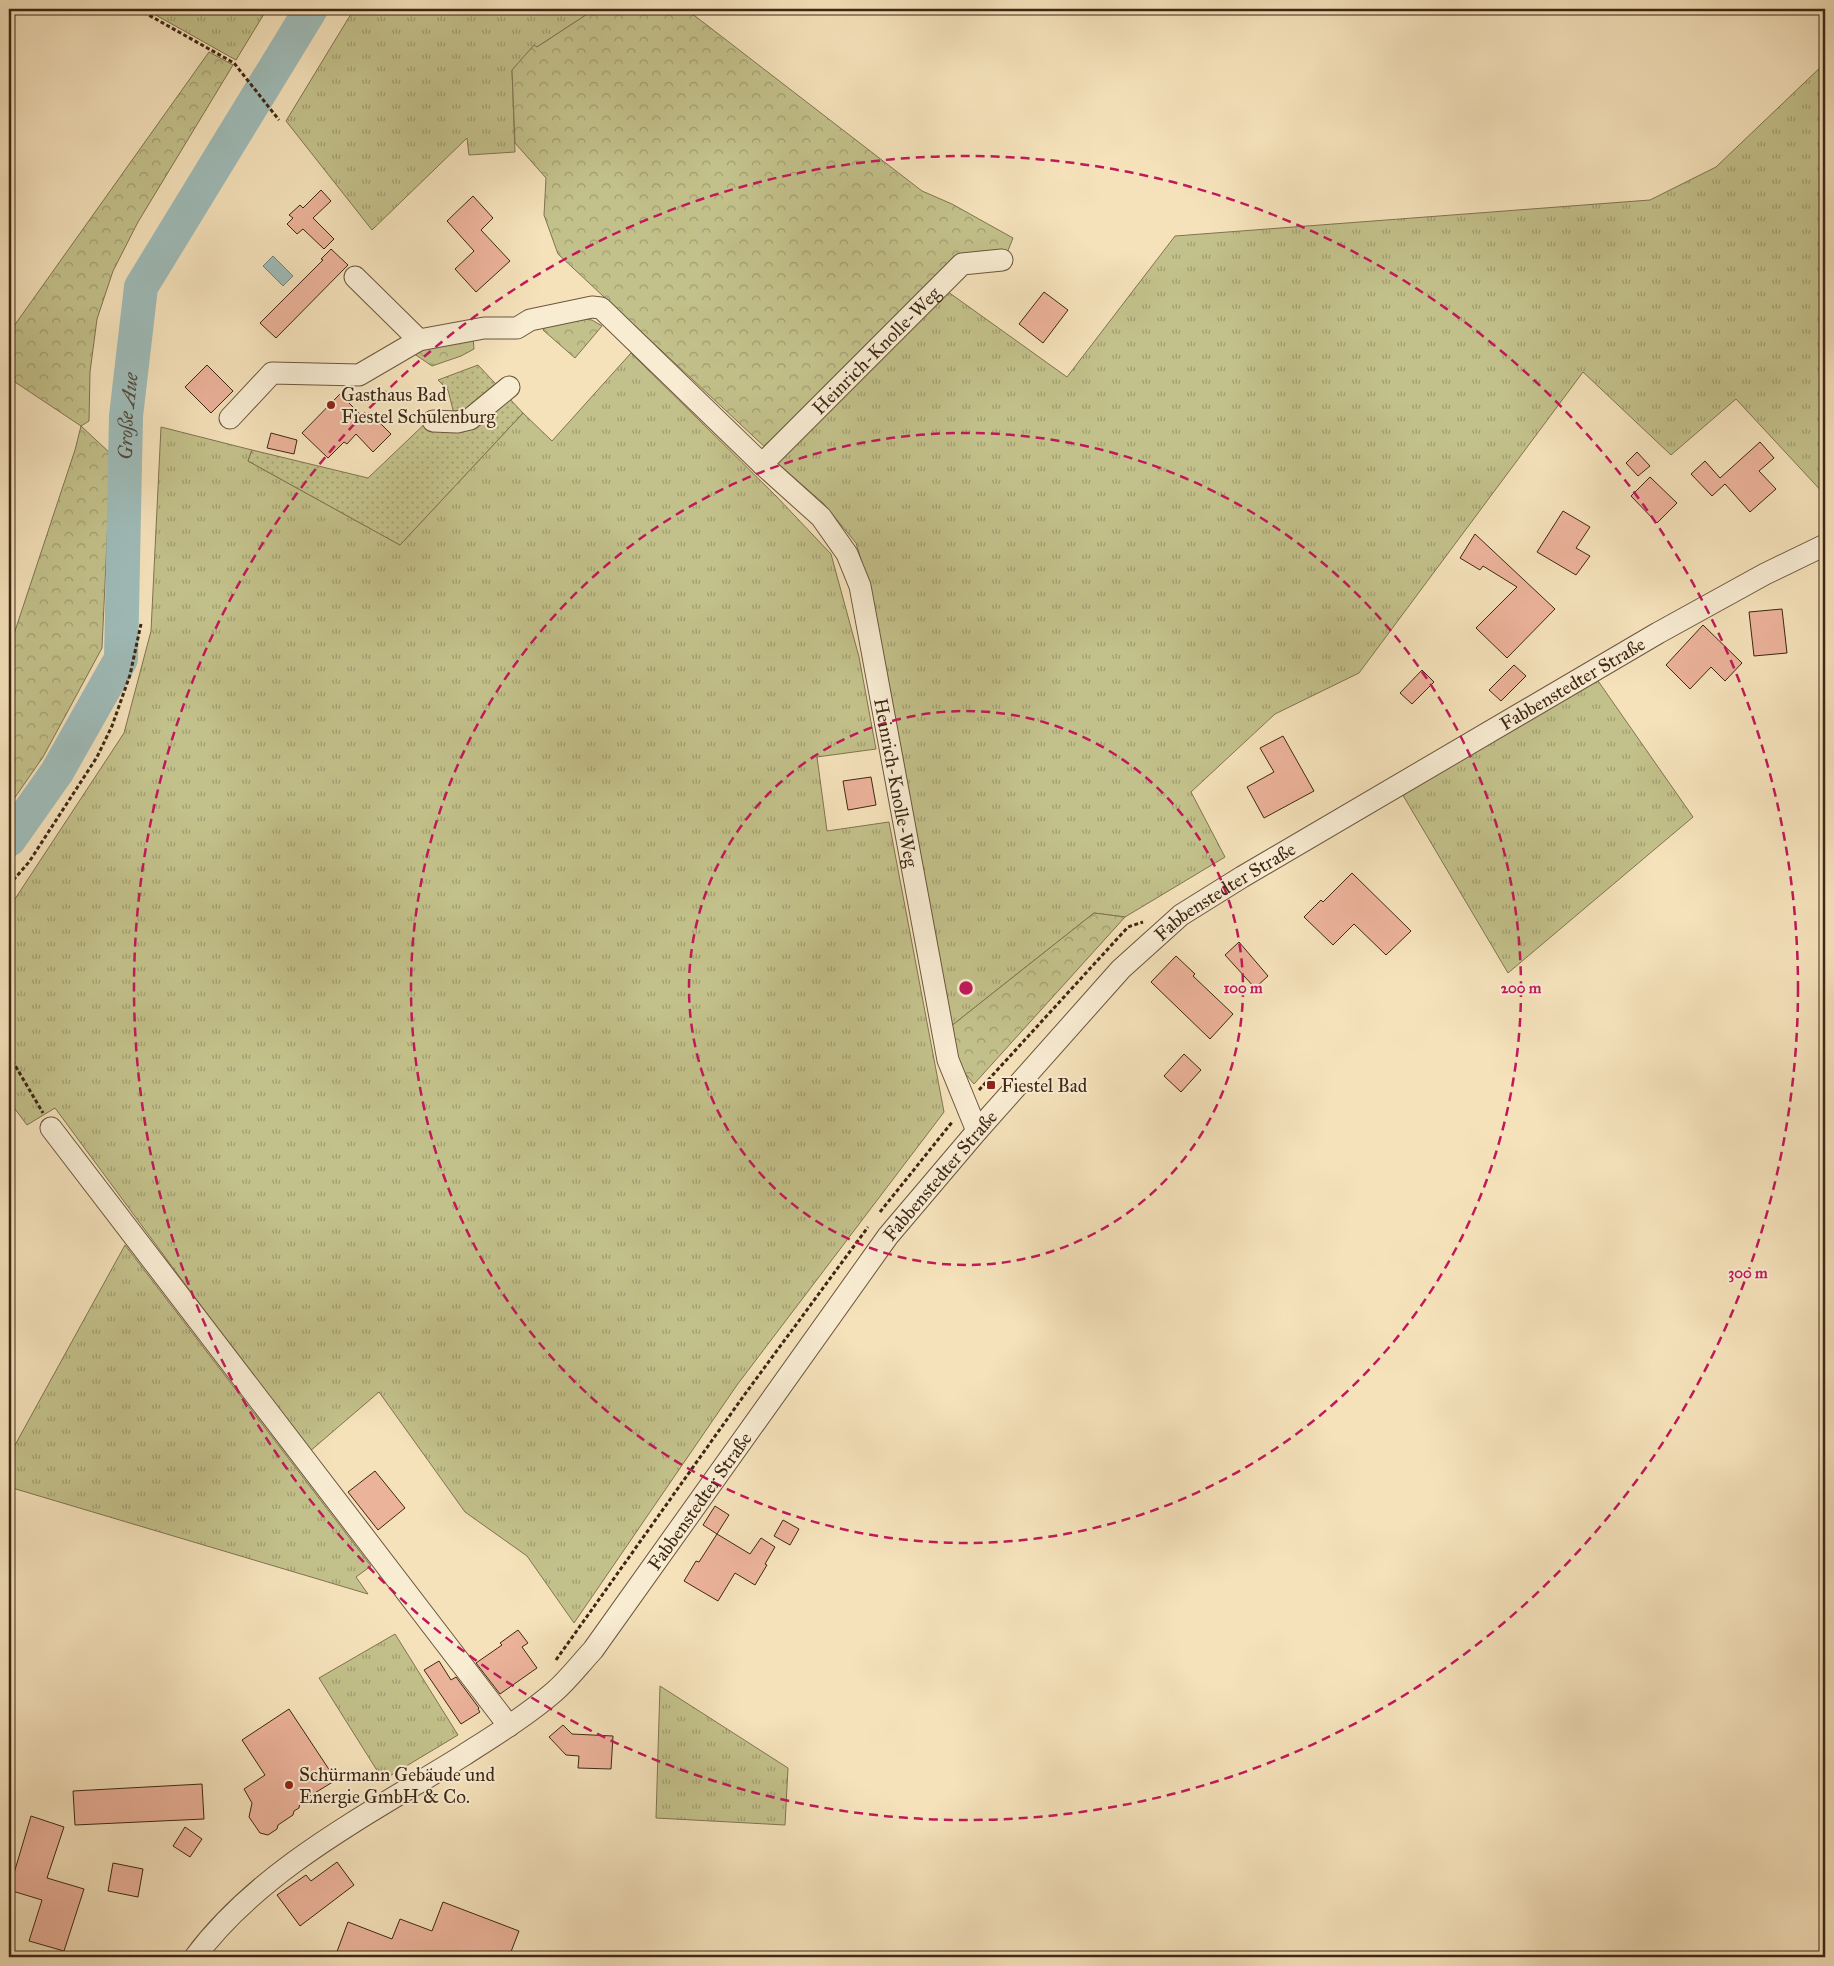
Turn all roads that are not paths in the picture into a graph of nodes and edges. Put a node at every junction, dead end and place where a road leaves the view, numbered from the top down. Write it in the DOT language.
graph roads {
  1 [pos="1002,260"];
  2 [pos="355,277"];
  3 [pos="419,340"];
  4 [pos="509,387"];
  5 [pos="230,418"];
  6 [pos="433,421"];
  7 [pos="762,464"];
  8 [pos="1825,545"];
  9 [pos="52,1128"];
  10 [pos="977,1131"];
  11 [pos="509,1726"];
  12 [pos="230,1915"];
  13 [pos="195,1957"];
  14 [pos="213,1957"];
  1 -- 7 [label="street, Heinrich-Knolle-Weg"];
  2 -- 3 [label="street"];
  3 -- 5 [label="street"];
  3 -- 7 [label="street, Heinrich-Knolle-Weg"];
  4 -- 6 [label="street"];
  7 -- 10 [label="street, Heinrich-Knolle-Weg"];
  8 -- 10 [label="street, Fabbenstedter Straße"];
  9 -- 11 [label="street"];
  10 -- 11 [label="street, Fabbenstedter Straße"];
  11 -- 12 [label="street, Fabbenstedter Straße"];
  12 -- 13 [label="street, Fabbenstedter Straße"];
  12 -- 14 [label="street, Fabbenstedter Straße"];
}
